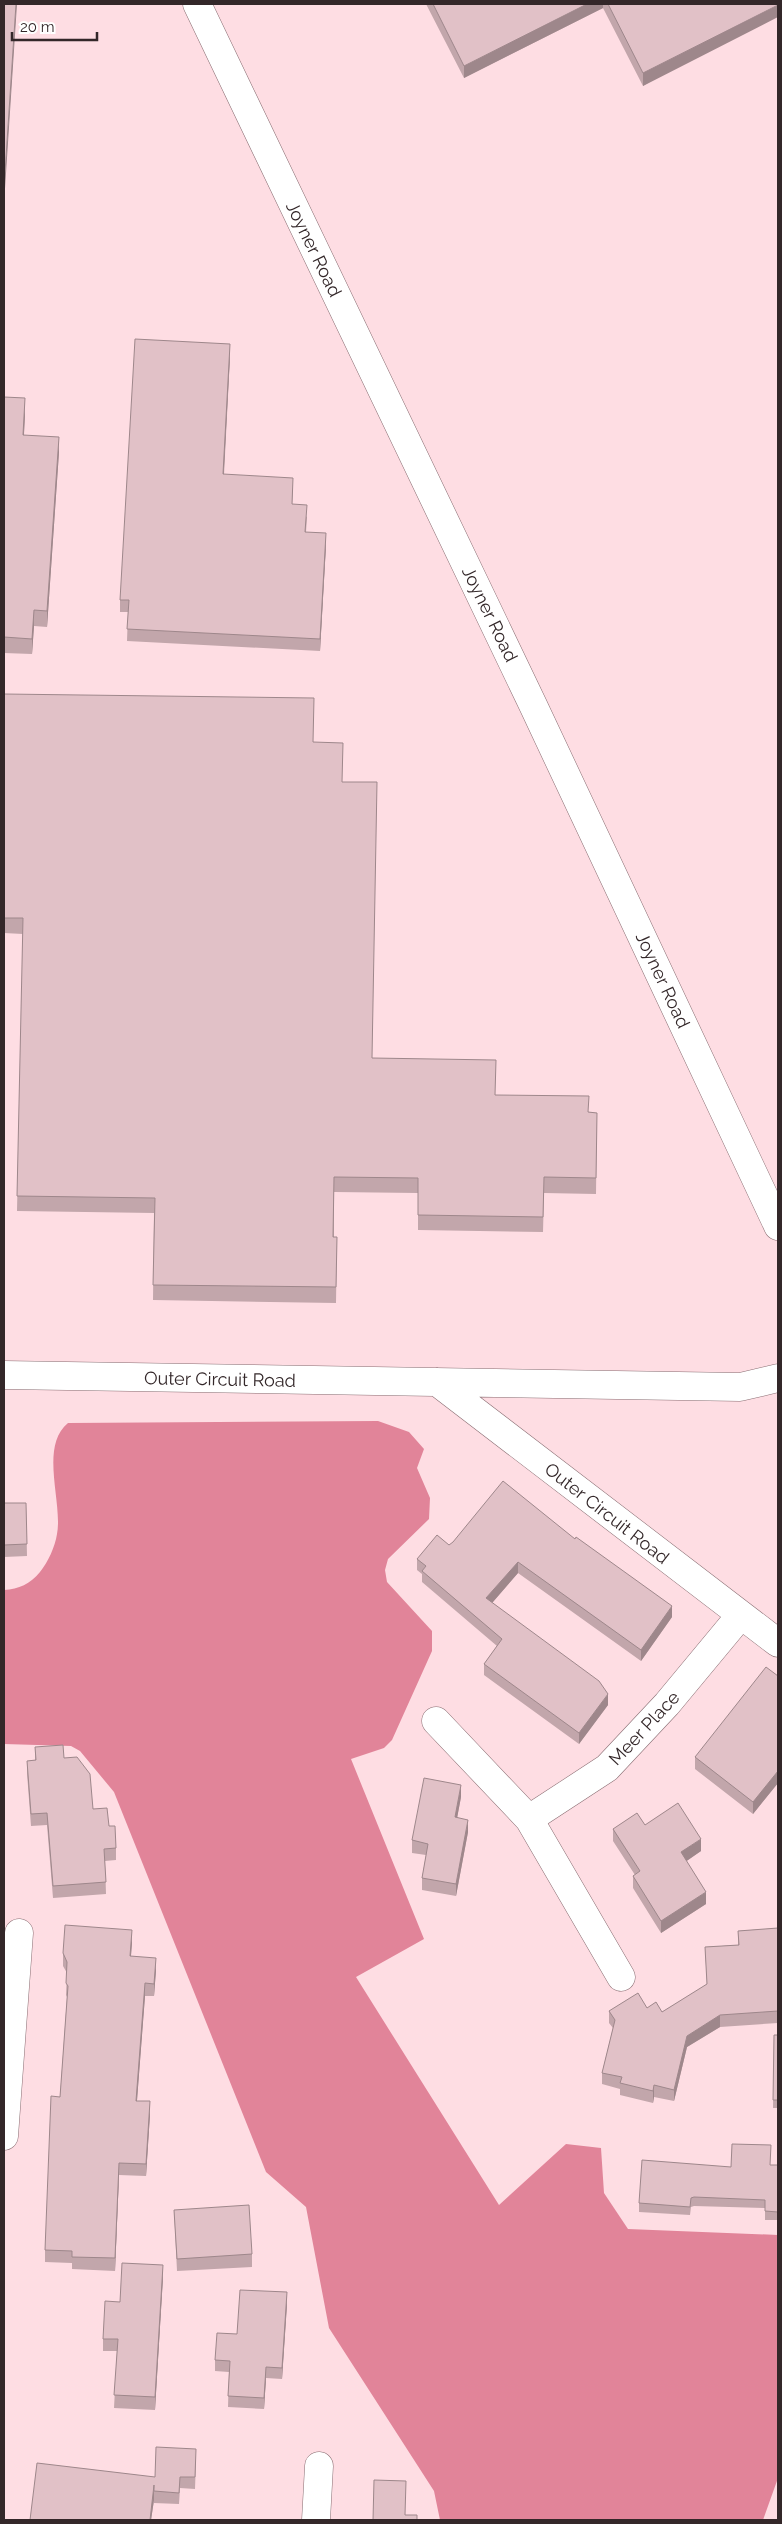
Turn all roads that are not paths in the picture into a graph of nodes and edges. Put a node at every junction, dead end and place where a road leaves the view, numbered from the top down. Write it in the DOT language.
graph roads {
  1 [pos="197,4"];
  2 [pos="778,1226"];
  3 [pos="4,1375"];
  4 [pos="778,1378"];
  5 [pos="437,1382"];
  6 [pos="740,1616"];
  7 [pos="778,1643"];
  8 [pos="436,1722"];
  9 [pos="529,1819"];
  10 [pos="19,1933"];
  11 [pos="621,1977"];
  12 [pos="4,2136"];
  13 [pos="319,2466"];
  14 [pos="316,2520"];
  1 -- 2 [label="street, Joyner Road"];
  3 -- 5 [label="street, Outer Circuit Road"];
  4 -- 5 [label="street, Outer Circuit Road"];
  5 -- 6 [label="street, Outer Circuit Road"];
  6 -- 7 [label="street, Outer Circuit Road"];
  6 -- 9 [label="street, Meer Place"];
  8 -- 9 [label="street"];
  9 -- 11 [label="street"];
  10 -- 12 [label="street"];
  13 -- 14 [label="street"];
}
